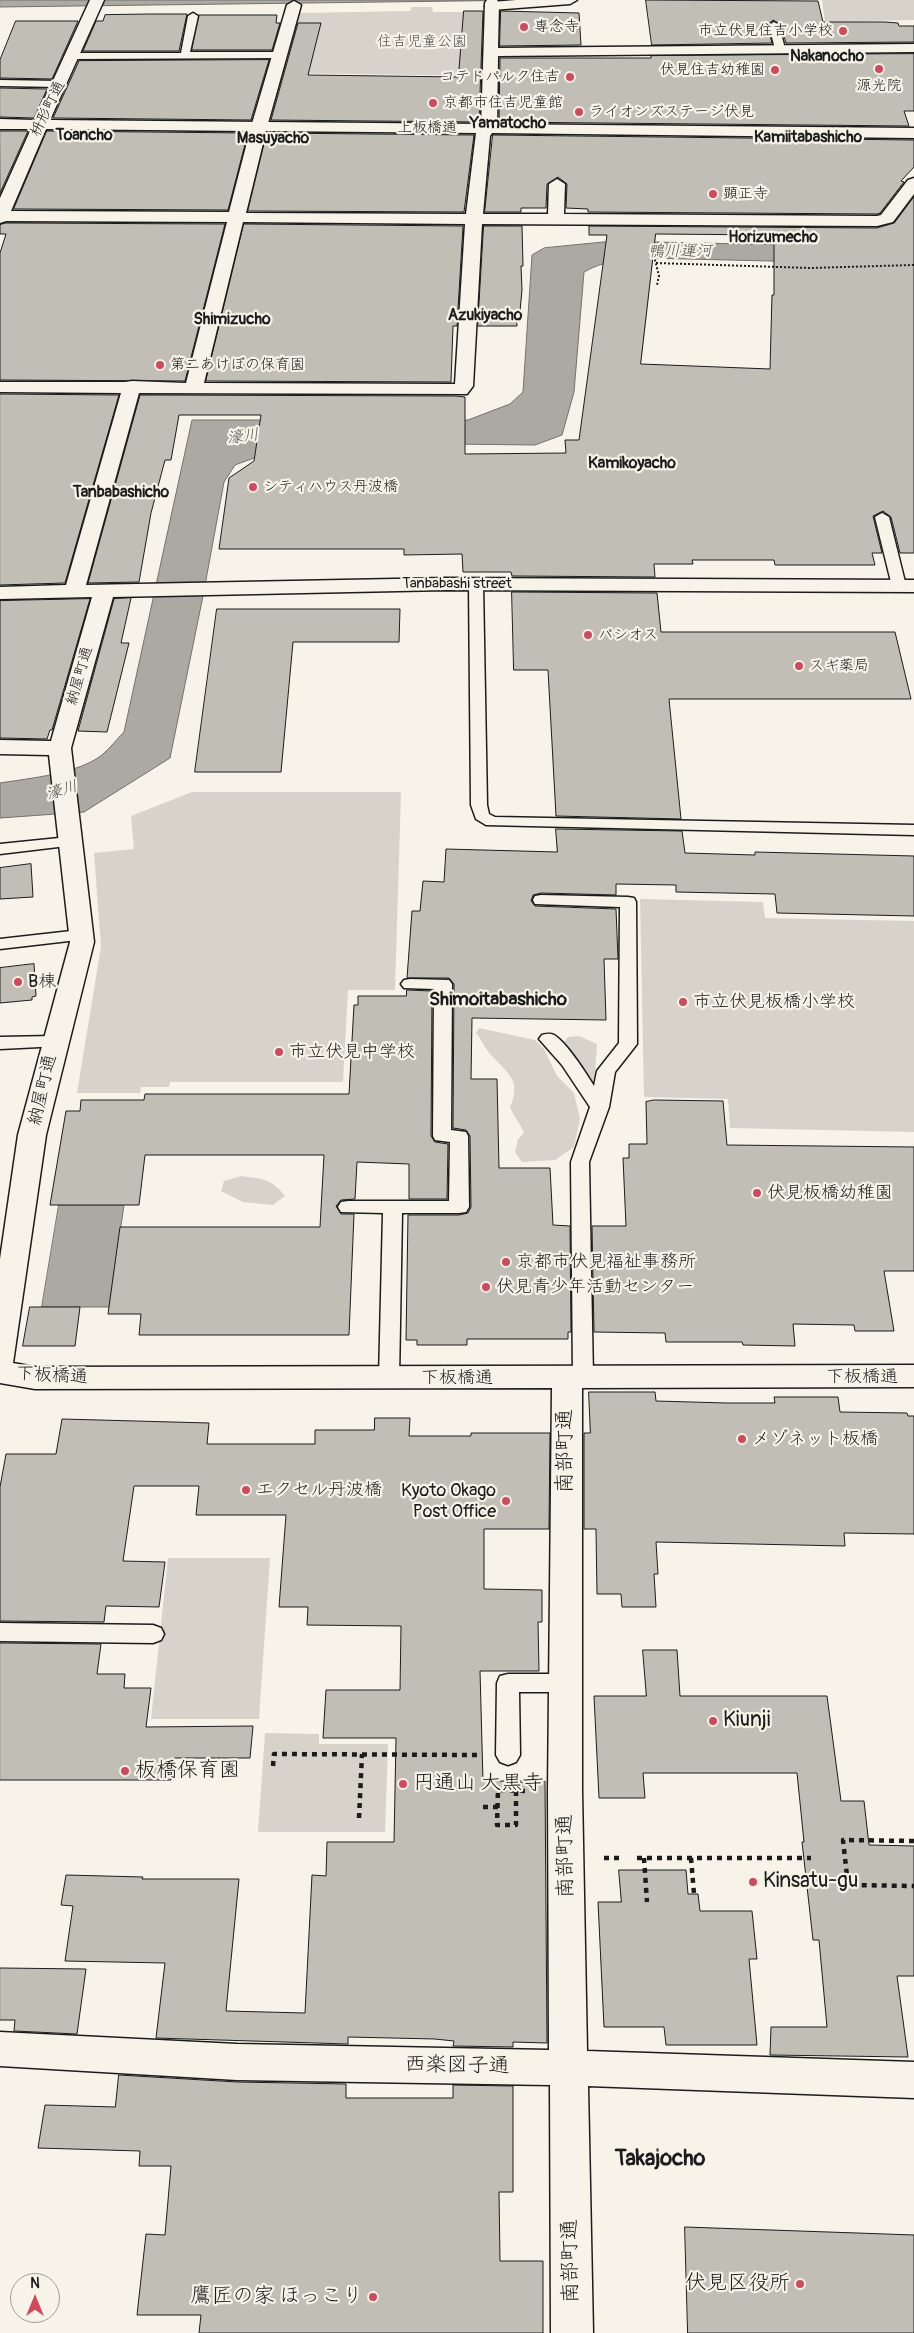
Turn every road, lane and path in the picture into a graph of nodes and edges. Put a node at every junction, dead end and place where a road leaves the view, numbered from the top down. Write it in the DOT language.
graph roads {
  1 [pos="570,0"];
  2 [pos="294,3"];
  3 [pos="492,3"];
  4 [pos="95,5"];
  5 [pos="193,16"];
  6 [pos="774,25"];
  7 [pos="914,48"];
  8 [pos="780,49"];
  9 [pos="491,52"];
  10 [pos="185,55"];
  11 [pos="280,55"];
  12 [pos="74,56"];
  13 [pos="0,83"];
  14 [pos="60,84"];
  15 [pos="0,124"];
  16 [pos="39,124"];
  17 [pos="259,127"];
  18 [pos="489,128"];
  19 [pos="914,133"];
  20 [pos="914,183"];
  21 [pos="557,184"];
  22 [pos="0,217"];
  23 [pos="474,218"];
  24 [pos="235,219"];
  25 [pos="556,219"];
  26 [pos="649,237"];
  27 [pos="656,262"];
  28 [pos="914,265"];
  29 [pos="657,285"];
  30 [pos="132,386"];
  31 [pos="194,386"];
  32 [pos="0,387"];
  33 [pos="882,517"];
  34 [pos="476,584"];
  35 [pos="907,586"];
  36 [pos="74,592"];
  37 [pos="104,592"];
  38 [pos="0,593"];
  39 [pos="0,747"];
  40 [pos="60,754"];
  41 [pos="914,830"];
  42 [pos="68,833"];
  43 [pos="0,849"];
  44 [pos="541,900"];
  45 [pos="80,935"];
  46 [pos="0,944"];
  47 [pos="410,984"];
  48 [pos="548,1039"];
  49 [pos="54,1042"];
  50 [pos="0,1043"];
  51 [pos="600,1107"];
  52 [pos="348,1207"];
  53 [pos="393,1207"];
  54 [pos="8,1258"];
  55 [pos="0,1360"];
  56 [pos="0,1372"];
  57 [pos="914,1376"];
  58 [pos="388,1378"];
  59 [pos="575,1378"];
  60 [pos="0,1632"];
  61 [pos="153,1634"];
  62 [pos="565,1683"];
  63 [pos="362,1754"];
  64 [pos="508,1755"];
  65 [pos="273,1766"];
  66 [pos="516,1791"];
  67 [pos="534,1791"];
  68 [pos="483,1807"];
  69 [pos="498,1807"];
  70 [pos="359,1818"];
  71 [pos="914,1841"];
  72 [pos="637,1858"];
  73 [pos="644,1858"];
  74 [pos="691,1858"];
  75 [pos="811,1858"];
  76 [pos="914,1886"];
  77 [pos="694,1894"];
  78 [pos="647,1902"];
  79 [pos="0,2049"];
  80 [pos="568,2068"];
  81 [pos="914,2080"];
  82 [pos="572,2333"];
  1 -- 3 [label="street"];
  2 -- 11 [label="street"];
  3 -- 9 [label="street"];
  4 -- 12 [label="street, 枡形町通"];
  5 -- 10 [label="lane"];
  6 -- 8 [label="lane"];
  7 -- 8 [label="street"];
  8 -- 9 [label="street"];
  9 -- 18 [label="street"];
  10 -- 11 [label="lane"];
  10 -- 12 [label="lane"];
  11 -- 17 [label="street"];
  12 -- 14 [label="street, 枡形町通"];
  13 -- 14 [label="lane"];
  14 -- 16 [label="street, 枡形町通"];
  15 -- 16 [label="street, 上板橋通"];
  16 -- 17 [label="street, 上板橋通"];
  16 -- 22 [label="street, 枡形町通"];
  17 -- 18 [label="street, 上板橋通"];
  17 -- 24 [label="street"];
  18 -- 19 [label="street, 上板橋通"];
  18 -- 23 [label="street"];
  20 -- 25 [label="street"];
  21 -- 25 [label="street"];
  22 -- 24 [label="street"];
  23 -- 24 [label="street"];
  23 -- 25 [label="street"];
  23 -- 31 [label="street"];
  24 -- 31 [label="street"];
  26 -- 27 [label="path"];
  27 -- 28 [label="path"];
  27 -- 29 [label="path"];
  30 -- 31 [label="street"];
  30 -- 32 [label="street"];
  30 -- 36 [label="street"];
  33 -- 35 [label="lane"];
  34 -- 35 [label="street, Tanbabashi street"];
  34 -- 37 [label="street, Tanbabashi street"];
  34 -- 41 [label="lane"];
  36 -- 37 [label="street, Tanbabashi street"];
  36 -- 38 [label="street, Tanbabashi street"];
  37 -- 40 [label="street, 納屋町通"];
  39 -- 40 [label="street"];
  40 -- 42 [label="street, 納屋町通"];
  42 -- 43 [label="lane"];
  42 -- 45 [label="street, 納屋町通"];
  44 -- 51 [label="lane"];
  45 -- 46 [label="lane"];
  45 -- 49 [label="street, 納屋町通"];
  47 -- 53 [label="lane"];
  48 -- 51 [label="lane"];
  49 -- 50 [label="lane"];
  49 -- 54 [label="street, 納屋町通"];
  51 -- 59 [label="lane"];
  52 -- 53 [label="lane"];
  53 -- 58 [label="lane"];
  54 -- 55 [label="street, 納屋町通"];
  56 -- 58 [label="street, 下板橋通"];
  57 -- 59 [label="street, 下板橋通"];
  58 -- 59 [label="street, 下板橋通"];
  59 -- 62 [label="street, 南部町通"];
  60 -- 61 [label="lane"];
  62 -- 64 [label="lane"];
  62 -- 80 [label="street, 南部町通"];
  63 -- 64 [label="path"];
  63 -- 65 [label="path"];
  63 -- 70 [label="path"];
  66 -- 67 [label="path"];
  66 -- 69 [label="path"];
  66 -- 69 [label="path"];
  68 -- 69 [label="path"];
  71 -- 76 [label="path"];
  72 -- 73 [label="path"];
  73 -- 74 [label="path"];
  73 -- 78 [label="path"];
  74 -- 75 [label="path"];
  74 -- 77 [label="path"];
  79 -- 80 [label="street, 西楽図子通"];
  80 -- 81 [label="street, 西楽図子通"];
  80 -- 82 [label="street, 南部町通"];
}
